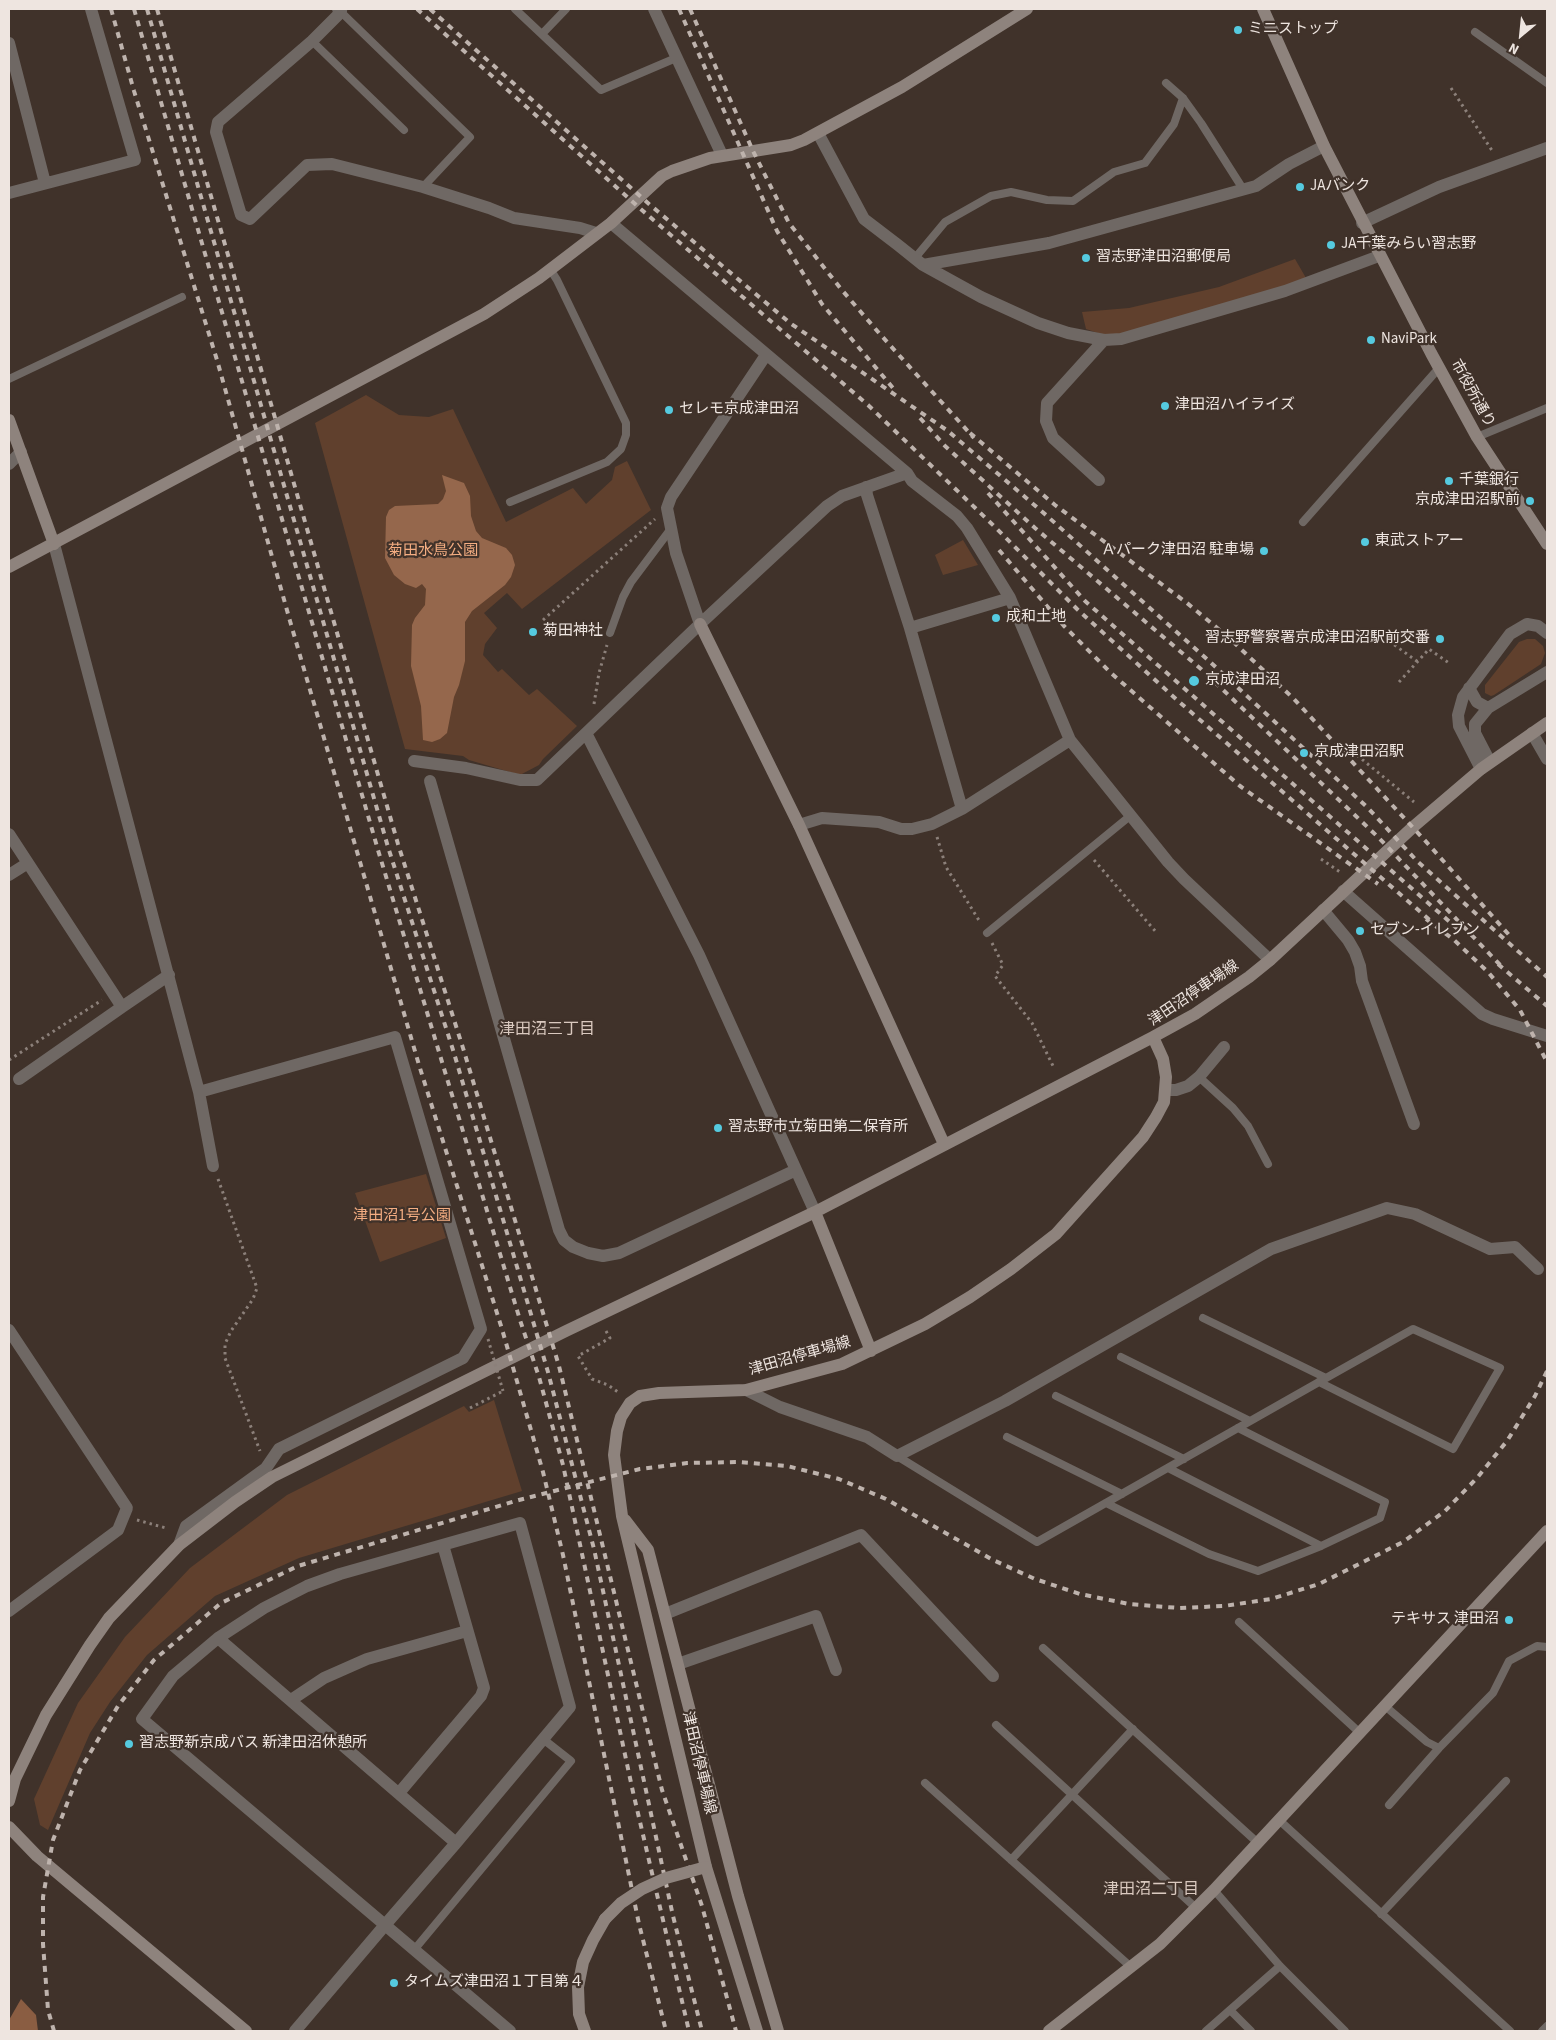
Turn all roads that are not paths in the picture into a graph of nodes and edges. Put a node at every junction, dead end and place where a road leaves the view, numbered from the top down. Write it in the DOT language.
graph roads {
  1 [pos="91,9"];
  2 [pos="515,9"];
  3 [pos="566,9"];
  4 [pos="654,9"];
  5 [pos="1028,9"];
  6 [pos="1264,9"];
  7 [pos="341,10"];
  8 [pos="1475,32"];
  9 [pos="542,34"];
  10 [pos="312,41"];
  11 [pos="9,43"];
  12 [pos="676,58"];
  13 [pos="1166,83"];
  14 [pos="1547,83"];
  15 [pos="1183,98"];
  16 [pos="404,130"];
  17 [pos="818,133"];
  18 [pos="1324,146"];
  19 [pos="1546,152"];
  20 [pos="722,155"];
  21 [pos="46,183"];
  22 [pos="423,187"];
  23 [pos="1243,190"];
  24 [pos="9,192"];
  25 [pos="611,223"];
  26 [pos="1362,223"];
  27 [pos="596,233"];
  28 [pos="1379,256"];
  29 [pos="919,262"];
  30 [pos="550,269"];
  31 [pos="182,297"];
  32 [pos="1104,340"];
  33 [pos="766,355"];
  34 [pos="1439,368"];
  35 [pos="9,380"];
  36 [pos="1547,408"];
  37 [pos="10,427"];
  38 [pos="1477,437"];
  39 [pos="21,452"];
  40 [pos="9,464"];
  41 [pos="907,473"];
  42 [pos="1099,480"];
  43 [pos="866,488"];
  44 [pos="510,502"];
  45 [pos="1303,522"];
  46 [pos="670,530"];
  47 [pos="54,544"];
  48 [pos="1547,544"];
  49 [pos="9,567"];
  50 [pos="1010,598"];
  51 [pos="700,624"];
  52 [pos="910,628"];
  53 [pos="610,633"];
  54 [pos="1547,633"];
  55 [pos="1547,672"];
  56 [pos="1469,688"];
  57 [pos="1488,708"];
  58 [pos="1547,723"];
  59 [pos="588,731"];
  60 [pos="1532,733"];
  61 [pos="1070,740"];
  62 [pos="1547,759"];
  63 [pos="414,761"];
  64 [pos="1485,765"];
  65 [pos="430,781"];
  66 [pos="962,809"];
  67 [pos="1130,816"];
  68 [pos="799,825"];
  69 [pos="9,834"];
  70 [pos="28,863"];
  71 [pos="9,875"];
  72 [pos="1343,891"];
  73 [pos="1323,910"];
  74 [pos="987,933"];
  75 [pos="1270,960"];
  76 [pos="169,975"];
  77 [pos="122,1007"];
  78 [pos="1547,1036"];
  79 [pos="1153,1038"];
  80 [pos="1224,1047"];
  81 [pos="1199,1077"];
  82 [pos="19,1080"];
  83 [pos="1166,1090"];
  84 [pos="199,1092"];
  85 [pos="1414,1124"];
  86 [pos="944,1144"];
  87 [pos="1268,1164"];
  88 [pos="213,1166"];
  89 [pos="796,1170"];
  90 [pos="815,1212"];
  91 [pos="1538,1269"];
  92 [pos="1203,1318"];
  93 [pos="9,1330"];
  94 [pos="871,1351"];
  95 [pos="1121,1356"];
  96 [pos="1323,1380"];
  97 [pos="746,1390"];
  98 [pos="1056,1396"];
  99 [pos="1250,1421"];
  100 [pos="1238,1428"];
  101 [pos="1006,1437"];
  102 [pos="897,1456"];
  103 [pos="1184,1459"];
  104 [pos="1168,1468"];
  105 [pos="1122,1494"];
  106 [pos="1106,1503"];
  107 [pos="622,1516"];
  108 [pos="1547,1531"];
  109 [pos="179,1545"];
  110 [pos="443,1545"];
  111 [pos="1320,1546"];
  112 [pos="9,1611"];
  113 [pos="665,1614"];
  114 [pos="1239,1622"];
  115 [pos="467,1631"];
  116 [pos="218,1638"];
  117 [pos="1547,1647"];
  118 [pos="1043,1648"];
  119 [pos="678,1664"];
  120 [pos="836,1670"];
  121 [pos="992,1676"];
  122 [pos="291,1700"];
  123 [pos="1385,1706"];
  124 [pos="996,1725"];
  125 [pos="1133,1729"];
  126 [pos="1360,1733"];
  127 [pos="544,1738"];
  128 [pos="1439,1748"];
  129 [pos="1506,1781"];
  130 [pos="925,1783"];
  131 [pos="399,1793"];
  132 [pos="1072,1795"];
  133 [pos="9,1801"];
  134 [pos="1389,1805"];
  135 [pos="1279,1820"];
  136 [pos="9,1827"];
  137 [pos="456,1843"];
  138 [pos="1258,1843"];
  139 [pos="1012,1860"];
  140 [pos="706,1867"];
  141 [pos="1214,1890"];
  142 [pos="1196,1908"];
  143 [pos="1382,1914"];
  144 [pos="385,1925"];
  145 [pos="414,1950"];
  146 [pos="1280,1966"];
  147 [pos="1131,1967"];
  148 [pos="1230,2010"];
  149 [pos="1547,2026"];
  150 [pos="246,2031"];
  151 [pos="295,2031"];
  152 [pos="510,2031"];
  153 [pos="585,2031"];
  154 [pos="757,2031"];
  155 [pos="778,2031"];
  156 [pos="1049,2031"];
  157 [pos="1206,2031"];
  158 [pos="1251,2031"];
  159 [pos="1345,2031"];
  160 [pos="1510,2031"];
  161 [pos="1542,2031"];
  1 -- 21 [label="street"];
  2 -- 9 [label="lane"];
  3 -- 9 [label="lane"];
  4 -- 12 [label="street"];
  5 -- 17 [label="street"];
  6 -- 18 [label="street, 市役所通り"];
  7 -- 10 [label="street"];
  7 -- 22 [label="lane"];
  8 -- 14 [label="lane"];
  9 -- 12 [label="lane"];
  10 -- 16 [label="lane"];
  10 -- 22 [label="street"];
  11 -- 21 [label="street"];
  12 -- 20 [label="street"];
  13 -- 15 [label="lane"];
  15 -- 23 [label="lane"];
  15 -- 29 [label="lane"];
  17 -- 20 [label="street"];
  17 -- 29 [label="street"];
  18 -- 23 [label="street"];
  18 -- 26 [label="street, 市役所通り"];
  19 -- 26 [label="street"];
  20 -- 25 [label="street"];
  21 -- 24 [label="street"];
  22 -- 27 [label="street"];
  23 -- 29 [label="street"];
  25 -- 27 [label="street"];
  25 -- 33 [label="street"];
  26 -- 28 [label="street, 市役所通り"];
  27 -- 30 [label="street"];
  28 -- 32 [label="street"];
  28 -- 34 [label="street, 市役所通り"];
  29 -- 32 [label="street"];
  30 -- 44 [label="lane"];
  30 -- 47 [label="street"];
  31 -- 35 [label="lane"];
  32 -- 42 [label="street"];
  33 -- 41 [label="street"];
  33 -- 46 [label="street"];
  34 -- 38 [label="street, 市役所通り"];
  34 -- 45 [label="lane"];
  36 -- 38 [label="lane"];
  37 -- 39 [label="street"];
  38 -- 48 [label="street, 市役所通り"];
  39 -- 40 [label="street"];
  39 -- 47 [label="street"];
  41 -- 43 [label="street"];
  41 -- 50 [label="street"];
  43 -- 51 [label="street"];
  43 -- 52 [label="street"];
  46 -- 51 [label="street"];
  46 -- 53 [label="lane"];
  47 -- 49 [label="street"];
  47 -- 76 [label="street"];
  50 -- 52 [label="street"];
  50 -- 61 [label="street"];
  51 -- 59 [label="street"];
  51 -- 68 [label="street"];
  52 -- 66 [label="street"];
  54 -- 56 [label="street"];
  55 -- 57 [label="street"];
  56 -- 57 [label="street"];
  56 -- 64 [label="street"];
  57 -- 64 [label="street"];
  58 -- 60 [label="street, 津田沼停車場線"];
  59 -- 63 [label="street"];
  59 -- 89 [label="street"];
  60 -- 62 [label="street"];
  60 -- 64 [label="street, 津田沼停車場線"];
  61 -- 66 [label="street"];
  61 -- 67 [label="street"];
  64 -- 72 [label="street, 津田沼停車場線"];
  65 -- 89 [label="street"];
  66 -- 68 [label="street"];
  67 -- 74 [label="lane"];
  67 -- 75 [label="street"];
  68 -- 86 [label="street"];
  69 -- 70 [label="street"];
  70 -- 71 [label="street"];
  70 -- 77 [label="street"];
  72 -- 73 [label="street, 津田沼停車場線"];
  72 -- 78 [label="street"];
  73 -- 75 [label="street, 津田沼停車場線"];
  73 -- 85 [label="street"];
  75 -- 79 [label="street, 津田沼停車場線"];
  76 -- 77 [label="street"];
  76 -- 84 [label="street"];
  77 -- 82 [label="street"];
  79 -- 83 [label="street, 津田沼停車場線"];
  79 -- 86 [label="street"];
  80 -- 81 [label="street"];
  81 -- 83 [label="street"];
  81 -- 87 [label="lane"];
  83 -- 94 [label="street, 津田沼停車場線"];
  84 -- 88 [label="street"];
  84 -- 109 [label="street"];
  86 -- 90 [label="street"];
  89 -- 90 [label="street"];
  90 -- 94 [label="street"];
  90 -- 109 [label="street"];
  91 -- 102 [label="street"];
  92 -- 96 [label="lane"];
  93 -- 112 [label="street"];
  94 -- 97 [label="street, 津田沼停車場線"];
  95 -- 99 [label="lane"];
  96 -- 96 [label="lane"];
  96 -- 99 [label="lane"];
  97 -- 102 [label="street"];
  97 -- 107 [label="street, 津田沼停車場線"];
  98 -- 103 [label="lane"];
  99 -- 100 [label="lane"];
  100 -- 103 [label="lane"];
  100 -- 111 [label="lane"];
  101 -- 105 [label="lane"];
  102 -- 106 [label="lane"];
  103 -- 104 [label="lane"];
  104 -- 105 [label="lane"];
  104 -- 111 [label="lane"];
  105 -- 106 [label="lane"];
  106 -- 111 [label="lane"];
  107 -- 113 [label="street"];
  107 -- 140 [label="street, 津田沼停車場線"];
  108 -- 123 [label="street"];
  109 -- 133 [label="street"];
  110 -- 115 [label="street"];
  110 -- 116 [label="street"];
  110 -- 127 [label="street"];
  113 -- 119 [label="street"];
  113 -- 121 [label="street"];
  114 -- 126 [label="lane"];
  115 -- 122 [label="street"];
  115 -- 131 [label="street"];
  116 -- 122 [label="street"];
  116 -- 144 [label="street"];
  117 -- 128 [label="lane"];
  118 -- 125 [label="lane"];
  119 -- 120 [label="street"];
  119 -- 155 [label="street"];
  122 -- 131 [label="street"];
  123 -- 126 [label="street"];
  123 -- 128 [label="lane"];
  124 -- 132 [label="lane"];
  125 -- 132 [label="lane"];
  125 -- 138 [label="lane"];
  126 -- 135 [label="street"];
  127 -- 137 [label="street"];
  127 -- 145 [label="lane"];
  128 -- 134 [label="lane"];
  129 -- 143 [label="lane"];
  130 -- 139 [label="lane"];
  131 -- 137 [label="street"];
  132 -- 139 [label="lane"];
  132 -- 142 [label="lane"];
  135 -- 138 [label="street"];
  135 -- 143 [label="lane"];
  136 -- 150 [label="street"];
  137 -- 144 [label="street"];
  138 -- 141 [label="street"];
  139 -- 147 [label="lane"];
  140 -- 153 [label="street, bridge"];
  140 -- 154 [label="street, 津田沼停車場線"];
  141 -- 142 [label="street"];
  141 -- 146 [label="lane"];
  142 -- 147 [label="street"];
  143 -- 160 [label="lane"];
  144 -- 145 [label="street"];
  144 -- 151 [label="street"];
  145 -- 152 [label="street"];
  146 -- 148 [label="lane"];
  146 -- 159 [label="lane"];
  147 -- 156 [label="street"];
  148 -- 157 [label="lane"];
  148 -- 158 [label="lane"];
  149 -- 161 [label="lane"];
}
